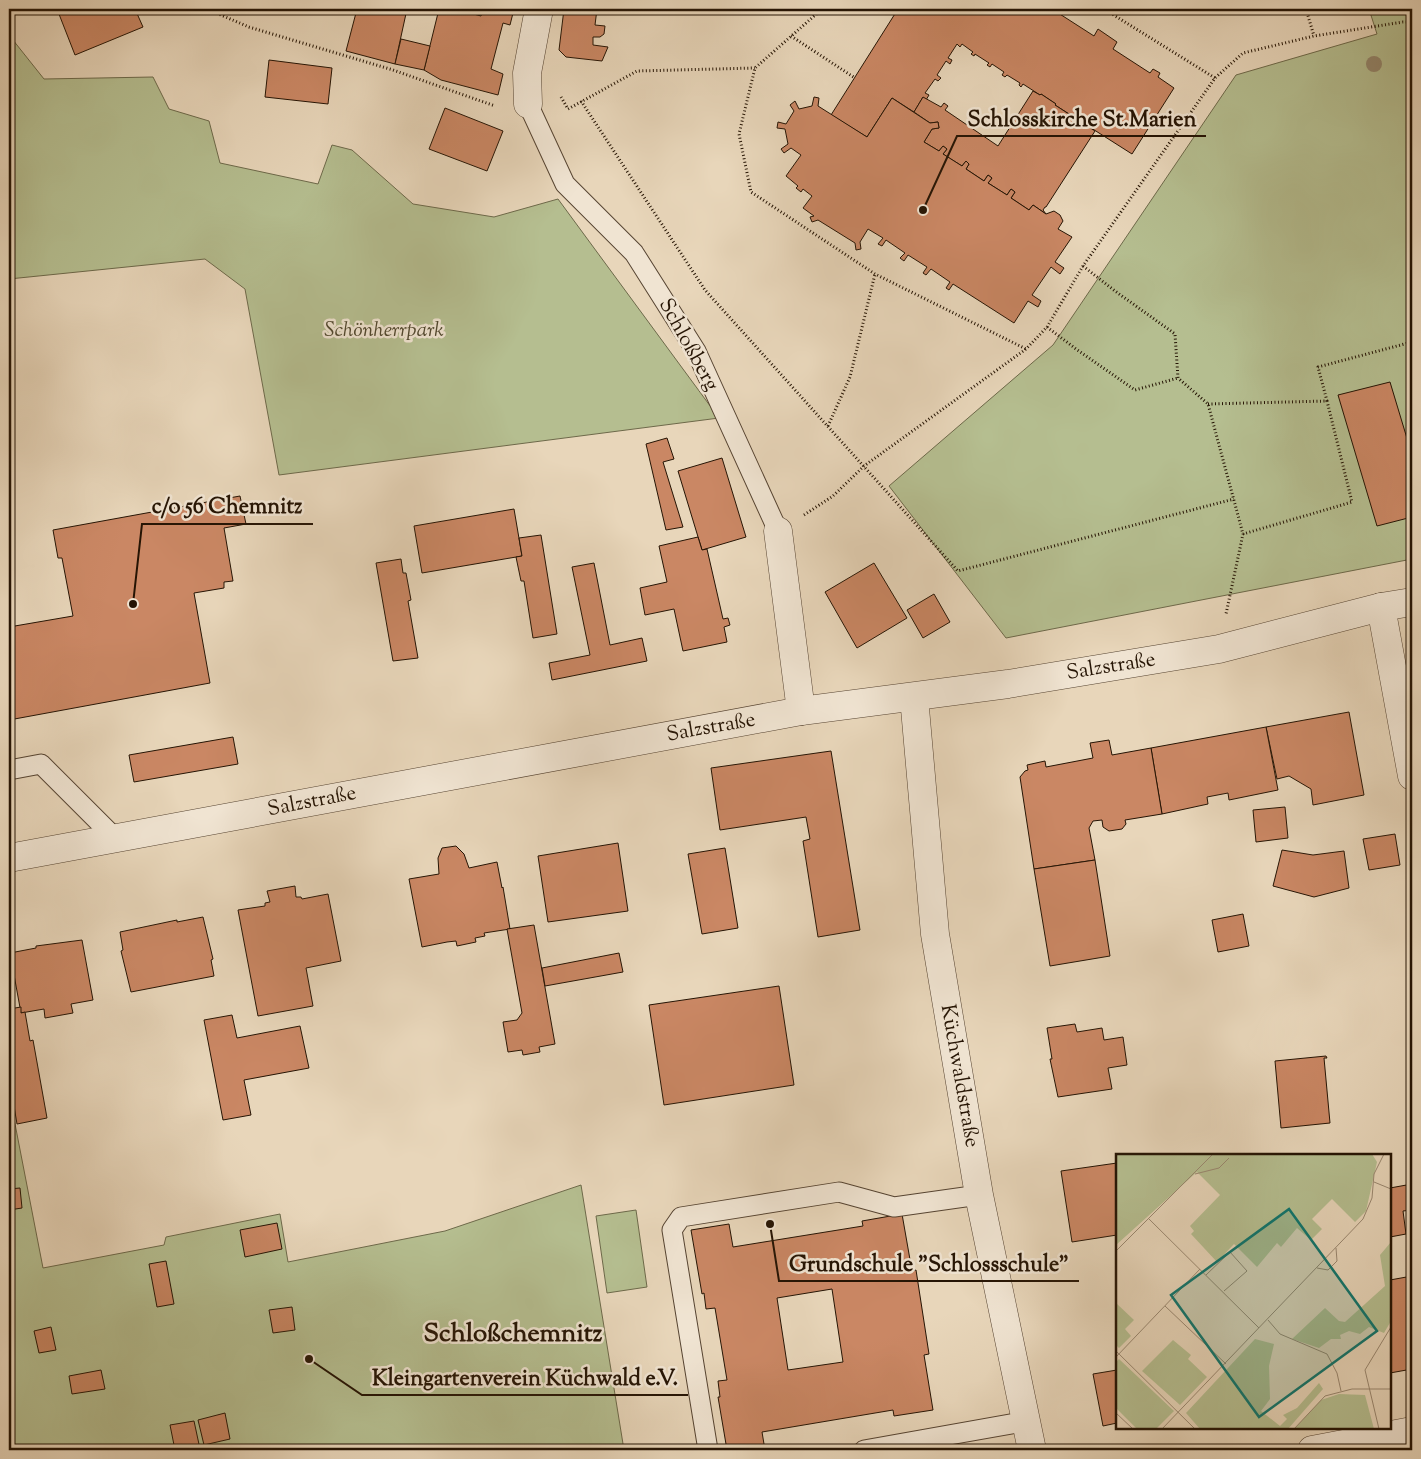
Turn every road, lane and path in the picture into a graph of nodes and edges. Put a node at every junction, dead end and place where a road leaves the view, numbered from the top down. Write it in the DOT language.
graph roads {
  1 [pos="207,9"];
  2 [pos="538,9"];
  3 [pos="822,9"];
  4 [pos="1104,9"];
  5 [pos="1306,9"];
  6 [pos="1412,22"];
  7 [pos="791,36"];
  8 [pos="1314,36"];
  9 [pos="755,68"];
  10 [pos="855,78"];
  11 [pos="1215,78"];
  12 [pos="558,92"];
  13 [pos="581,101"];
  14 [pos="528,104"];
  15 [pos="1083,266"];
  16 [pos="875,274"];
  17 [pos="1048,327"];
  18 [pos="1412,342"];
  19 [pos="1026,349"];
  20 [pos="1178,378"];
  21 [pos="1327,402"];
  22 [pos="1208,404"];
  23 [pos="828,426"];
  24 [pos="864,466"];
  25 [pos="1234,499"];
  26 [pos="778,531"];
  27 [pos="1243,534"];
  28 [pos="1412,602"];
  29 [pos="1381,606"];
  30 [pos="1219,648"];
  31 [pos="914,697"];
  32 [pos="801,711"];
  33 [pos="9,770"];
  34 [pos="1412,776"];
  35 [pos="116,839"];
  36 [pos="9,858"];
  37 [pos="980,1195"];
  38 [pos="1028,1421"];
  39 [pos="1412,1431"];
  40 [pos="708,1450"];
  41 [pos="864,1450"];
  42 [pos="1032,1450"];
  43 [pos="1312,1450"];
  1 -- 14 [label="path"];
  2 -- 14 [label="street, Schloßberg"];
  3 -- 7 [label="path"];
  4 -- 11 [label="path"];
  5 -- 8 [label="path"];
  6 -- 8 [label="path"];
  7 -- 9 [label="path"];
  7 -- 10 [label="path"];
  8 -- 11 [label="path"];
  9 -- 13 [label="path"];
  9 -- 16 [label="path"];
  11 -- 15 [label="path"];
  12 -- 13 [label="path"];
  13 -- 23 [label="path"];
  14 -- 26 [label="lane, Schloßberg"];
  15 -- 17 [label="path"];
  15 -- 20 [label="path"];
  16 -- 19 [label="path"];
  16 -- 23 [label="path"];
  17 -- 19 [label="path"];
  17 -- 20 [label="path"];
  18 -- 21 [label="path"];
  19 -- 24 [label="path"];
  20 -- 22 [label="path"];
  21 -- 22 [label="path"];
  21 -- 27 [label="path"];
  22 -- 25 [label="path"];
  23 -- 24 [label="path"];
  24 -- 25 [label="path"];
  24 -- 26 [label="path"];
  25 -- 27 [label="path"];
  26 -- 32 [label="street, Schloßberg"];
  27 -- 30 [label="path"];
  28 -- 29 [label="street, Salzstraße"];
  29 -- 30 [label="street, Salzstraße"];
  29 -- 34 [label="street"];
  30 -- 31 [label="street, Salzstraße"];
  31 -- 32 [label="street, Salzstraße"];
  31 -- 37 [label="street, Küchwaldstraße"];
  32 -- 35 [label="street, Salzstraße"];
  33 -- 35 [label="lane"];
  35 -- 36 [label="street, Salzstraße"];
  37 -- 38 [label="street, Küchwaldstraße"];
  37 -- 40 [label="lane"];
  38 -- 41 [label="lane"];
  38 -- 42 [label="street, Küchwaldstraße"];
  39 -- 43 [label="street"];
}
